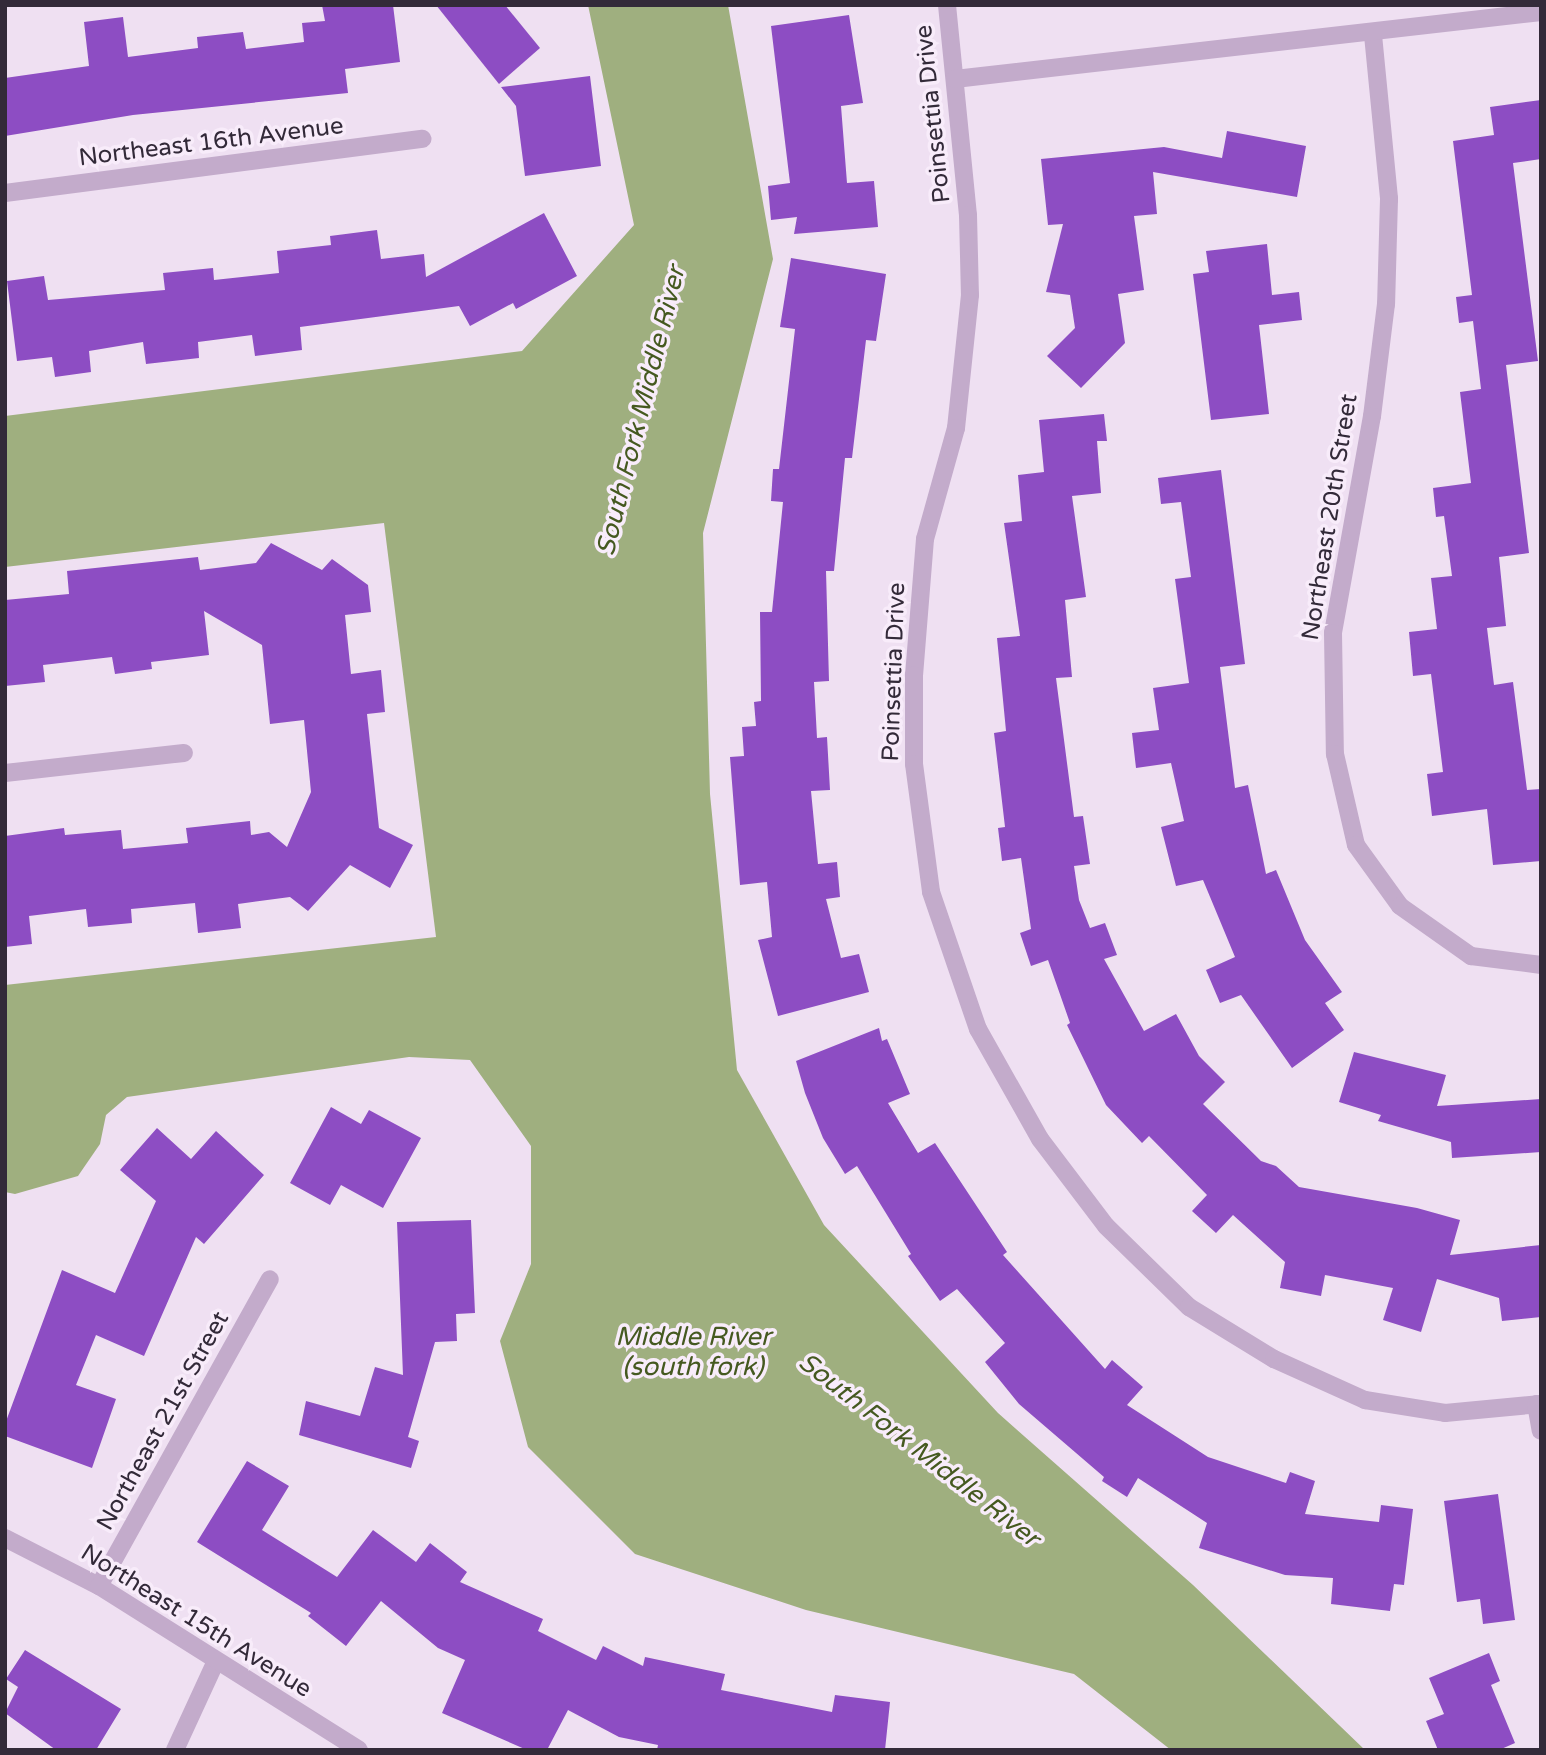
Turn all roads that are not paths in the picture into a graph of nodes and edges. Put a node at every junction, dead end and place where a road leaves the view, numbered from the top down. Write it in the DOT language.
graph roads {
  1 [pos="947,5"];
  2 [pos="1541,12"];
  3 [pos="1373,35"];
  4 [pos="955,79"];
  5 [pos="423,139"];
  6 [pos="5,193"];
  7 [pos="184,753"];
  8 [pos="5,773"];
  9 [pos="1541,965"];
  10 [pos="270,1279"];
  11 [pos="1539,1404"];
  12 [pos="1541,1431"];
  13 [pos="5,1538"];
  14 [pos="99,1586"];
  15 [pos="216,1661"];
  16 [pos="175,1750"];
  17 [pos="359,1750"];
  1 -- 4 [label="street, Poinsettia Drive"];
  2 -- 3 [label="street"];
  3 -- 4 [label="street"];
  3 -- 9 [label="street, Northeast 20th Street"];
  4 -- 11 [label="street, Poinsettia Drive"];
  5 -- 6 [label="street, Northeast 16th Avenue"];
  7 -- 8 [label="street"];
  10 -- 14 [label="street, Northeast 21st Street"];
  11 -- 12 [label="street"];
  13 -- 14 [label="street, Northeast 15th Avenue"];
  14 -- 15 [label="street, Northeast 15th Avenue"];
  15 -- 16 [label="street"];
  15 -- 17 [label="street, Northeast 15th Avenue"];
}
